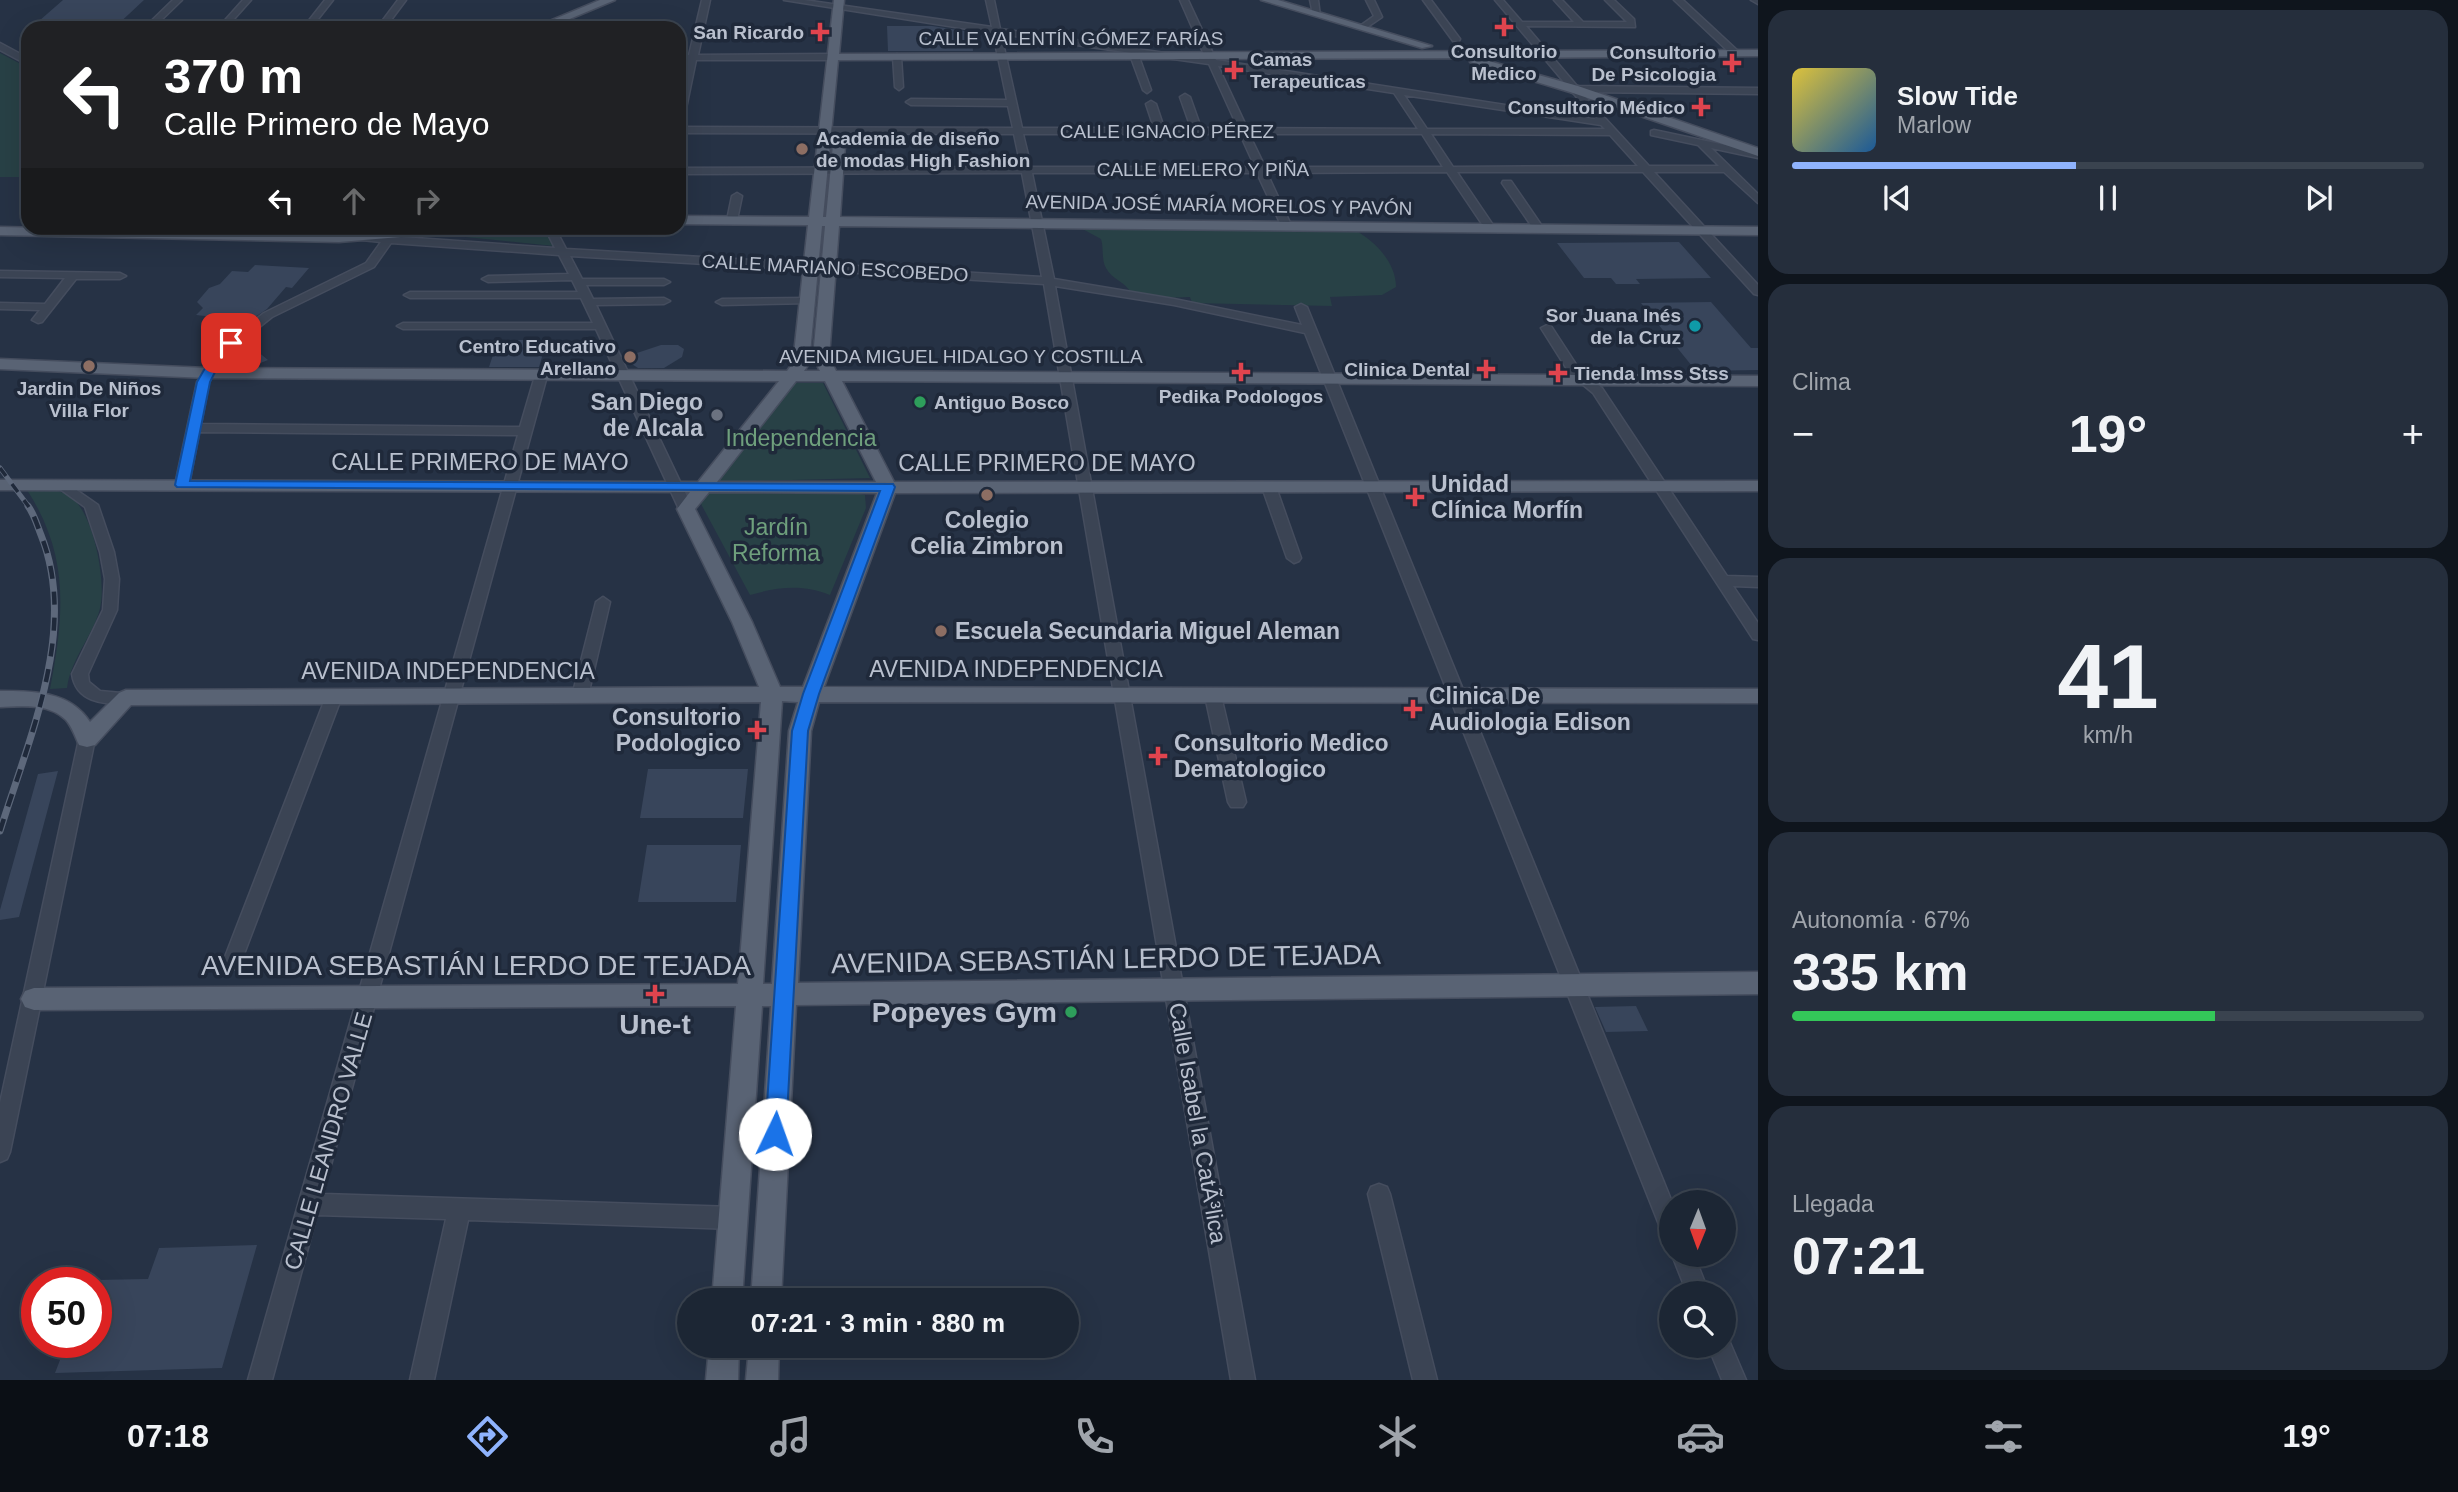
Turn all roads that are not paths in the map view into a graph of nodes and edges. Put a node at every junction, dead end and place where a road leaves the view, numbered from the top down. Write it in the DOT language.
graph roads {
  1 [pos="178,0"];
  2 [pos="247,0"];
  3 [pos="329,0"];
  4 [pos="402,0"];
  5 [pos="610,0"];
  6 [pos="706,0"];
  7 [pos="788,0"];
  8 [pos="990,0"];
  9 [pos="1184,0"];
  10 [pos="1266,0"];
  11 [pos="1314,0"];
  12 [pos="1370,0"];
  13 [pos="1427,0"];
  14 [pos="1499,0"];
  15 [pos="1558,0"];
  16 [pos="1609,0"];
  17 [pos="1678,0"];
  18 [pos="839,4"];
  19 [pos="854,4"];
  20 [pos="1317,14"];
  21 [pos="156,21"];
  22 [pos="228,21"];
  23 [pos="312,21"];
  24 [pos="387,21"];
  25 [pos="556,21"];
  26 [pos="851,23"];
  27 [pos="1522,24"];
  28 [pos="1581,24"];
  29 [pos="1363,28"];
  30 [pos="998,32"];
  31 [pos="1457,39"];
  32 [pos="0,46"];
  33 [pos="1450,53"];
  34 [pos="1546,53"];
  35 [pos="1735,53"];
  36 [pos="1758,53"];
  37 [pos="1134,55"];
  38 [pos="1160,55"];
  39 [pos="21,57"];
  40 [pos="832,57"];
  41 [pos="897,57"];
  42 [pos="1003,57"];
  43 [pos="686,58"];
  44 [pos="693,58"];
  45 [pos="1208,58"];
  46 [pos="686,80"];
  47 [pos="898,86"];
  48 [pos="1574,89"];
  49 [pos="1147,90"];
  50 [pos="1397,91"];
  51 [pos="1758,91"];
  52 [pos="1185,97"];
  53 [pos="911,103"];
  54 [pos="1011,103"];
  55 [pos="1151,104"];
  56 [pos="841,125"];
  57 [pos="1609,128"];
  58 [pos="686,130"];
  59 [pos="825,130"];
  60 [pos="1017,131"];
  61 [pos="1160,131"];
  62 [pos="1197,131"];
  63 [pos="1243,131"];
  64 [pos="1424,131"];
  65 [pos="1654,133"];
  66 [pos="1702,143"];
  67 [pos="1729,146"];
  68 [pos="1758,154"];
  69 [pos="1260,169"];
  70 [pos="1450,169"];
  71 [pos="1647,169"];
  72 [pos="1728,169"];
  73 [pos="829,170"];
  74 [pos="1024,170"];
  75 [pos="686,171"];
  76 [pos="1507,183"];
  77 [pos="737,196"];
  78 [pos="1758,200"];
  79 [pos="686,220"];
  80 [pos="732,220"];
  81 [pos="825,220"];
  82 [pos="1037,222"];
  83 [pos="1286,225"];
  84 [pos="1490,228"];
  85 [pos="1539,229"];
  86 [pos="21,230"];
  87 [pos="0,231"];
  88 [pos="1703,231"];
  89 [pos="1758,231"];
  90 [pos="366,235"];
  91 [pos="553,235"];
  92 [pos="388,240"];
  93 [pos="562,253"];
  94 [pos="811,267"];
  95 [pos="829,268"];
  96 [pos="0,274"];
  97 [pos="73,275"];
  98 [pos="120,276"];
  99 [pos="1745,278"];
  100 [pos="1758,278"];
  101 [pos="488,279"];
  102 [pos="578,280"];
  103 [pos="1046,281"];
  104 [pos="664,282"];
  105 [pos="1758,292"];
  106 [pos="410,295"];
  107 [pos="587,298"];
  108 [pos="664,301"];
  109 [pos="808,301"];
  110 [pos="722,302"];
  111 [pos="0,306"];
  112 [pos="48,307"];
  113 [pos="1301,307"];
  114 [pos="38,320"];
  115 [pos="403,326"];
  116 [pos="600,326"];
  117 [pos="1547,328"];
  118 [pos="1310,330"];
  119 [pos="0,364"];
  120 [pos="0,372"];
  121 [pos="165,373"];
  122 [pos="207,373"];
  123 [pos="541,376"];
  124 [pos="624,376"];
  125 [pos="792,376"];
  126 [pos="829,377"];
  127 [pos="1064,377"];
  128 [pos="1331,379"];
  129 [pos="1583,380"];
  130 [pos="1758,381"];
  131 [pos="193,428"];
  132 [pos="526,431"];
  133 [pos="0,485"];
  134 [pos="182,485"];
  135 [pos="1660,485"];
  136 [pos="65,486"];
  137 [pos="512,486"];
  138 [pos="1758,486"];
  139 [pos="673,487"];
  140 [pos="704,487"];
  141 [pos="888,487"];
  142 [pos="1269,487"];
  143 [pos="1373,487"];
  144 [pos="1085,488"];
  145 [pos="686,509"];
  146 [pos="1294,558"];
  147 [pos="1723,581"];
  148 [pos="1758,582"];
  149 [pos="603,602"];
  150 [pos="1758,635"];
  151 [pos="772,694"];
  152 [pos="811,694"];
  153 [pos="1124,695"];
  154 [pos="1455,695"];
  155 [pos="580,696"];
  156 [pos="1758,696"];
  157 [pos="116,698"];
  158 [pos="452,698"];
  159 [pos="0,699"];
  160 [pos="333,699"];
  161 [pos="1215,701"];
  162 [pos="87,739"];
  163 [pos="1237,803"];
  164 [pos="232,962"];
  165 [pos="1758,983"];
  166 [pos="1573,985"];
  167 [pos="1174,989"];
  168 [pos="751,995"];
  169 [pos="783,995"];
  170 [pos="368,998"];
  171 [pos="34,999"];
  172 [pos="0,1152"];
  173 [pos="1379,1194"];
  174 [pos="1659,1197"];
  175 [pos="310,1204"];
  176 [pos="459,1209"];
  177 [pos="734,1218"];
  178 [pos="728,1288"];
  179 [pos="767,1288"];
  180 [pos="723,1358"];
  181 [pos="763,1358"];
  182 [pos="1725,1358"];
  183 [pos="260,1380"];
  184 [pos="422,1380"];
  185 [pos="722,1380"];
  186 [pos="762,1380"];
  187 [pos="1243,1380"];
  188 [pos="1425,1380"];
  189 [pos="1734,1380"];
  1 -- 21 [label="street"];
  2 -- 22 [label="street"];
  3 -- 23 [label="street"];
  4 -- 24 [label="street"];
  5 -- 25 [label="main road"];
  6 -- 44 [label="street"];
  7 -- 18 [label="street"];
  8 -- 30 [label="street, Calle Isabel la CatÃ³lica"];
  9 -- 45 [label="street"];
  10 -- 20 [label="main road"];
  11 -- 20 [label="street"];
  12 -- 29 [label="street"];
  13 -- 31 [label="street"];
  14 -- 27 [label="street"];
  15 -- 28 [label="street"];
  16 -- 28 [label="street"];
  17 -- 35 [label="street"];
  18 -- 19 [label="street"];
  18 -- 40 [label="main road"];
  19 -- 26 [label="main road"];
  19 -- 30 [label="street"];
  20 -- 29 [label="main road"];
  27 -- 28 [label="street"];
  27 -- 34 [label="street"];
  29 -- 33 [label="main road"];
  30 -- 38 [label="street"];
  30 -- 42 [label="street, Calle Isabel la CatÃ³lica"];
  32 -- 39 [label="street"];
  33 -- 34 [label="main road, CALLE VALENTÍN GÓMEZ FARÍAS"];
  33 -- 45 [label="main road, CALLE VALENTÍN GÓMEZ FARÍAS"];
  33 -- 48 [label="main road"];
  34 -- 35 [label="main road, CALLE VALENTÍN GÓMEZ FARÍAS"];
  34 -- 48 [label="street"];
  35 -- 36 [label="main road, CALLE VALENTÍN GÓMEZ FARÍAS"];
  37 -- 38 [label="main road, CALLE VALENTÍN GÓMEZ FARÍAS"];
  37 -- 42 [label="main road, CALLE VALENTÍN GÓMEZ FARÍAS"];
  37 -- 49 [label="street"];
  38 -- 45 [label="main road, CALLE VALENTÍN GÓMEZ FARÍAS"];
  40 -- 41 [label="main road, CALLE VALENTÍN GÓMEZ FARÍAS"];
  40 -- 44 [label="street, CALLE VALENTÍN GÓMEZ FARÍAS"];
  40 -- 59 [label="main road"];
  41 -- 42 [label="main road, CALLE VALENTÍN GÓMEZ FARÍAS"];
  41 -- 47 [label="street"];
  42 -- 54 [label="street, Calle Isabel la CatÃ³lica"];
  43 -- 44 [label="street, CALLE VALENTÍN GÓMEZ FARÍAS"];
  44 -- 46 [label="street"];
  45 -- 50 [label="street"];
  45 -- 63 [label="street"];
  48 -- 51 [label="street"];
  48 -- 57 [label="street"];
  48 -- 67 [label="main road"];
  50 -- 57 [label="street"];
  50 -- 64 [label="street"];
  52 -- 62 [label="street"];
  53 -- 54 [label="street"];
  54 -- 60 [label="street, Calle Isabel la CatÃ³lica"];
  55 -- 61 [label="street"];
  56 -- 59 [label="street, CALLE IGNACIO PÉREZ"];
  56 -- 60 [label="street, CALLE IGNACIO PÉREZ"];
  56 -- 73 [label="main road"];
  57 -- 64 [label="street, CALLE IGNACIO PÉREZ"];
  57 -- 71 [label="street"];
  58 -- 59 [label="street, CALLE IGNACIO PÉREZ"];
  59 -- 73 [label="main road"];
  60 -- 61 [label="street, CALLE IGNACIO PÉREZ"];
  60 -- 74 [label="street, Calle Isabel la CatÃ³lica"];
  61 -- 62 [label="street, CALLE IGNACIO PÉREZ"];
  62 -- 63 [label="street, CALLE IGNACIO PÉREZ"];
  63 -- 64 [label="street, CALLE IGNACIO PÉREZ"];
  63 -- 69 [label="street"];
  64 -- 70 [label="street"];
  65 -- 66 [label="street"];
  66 -- 67 [label="street"];
  66 -- 72 [label="street"];
  67 -- 68 [label="main road"];
  69 -- 70 [label="street, CALLE MELERO Y PIÑA"];
  69 -- 74 [label="street, CALLE MELERO Y PIÑA"];
  69 -- 83 [label="street"];
  70 -- 71 [label="street, CALLE MELERO Y PIÑA"];
  70 -- 84 [label="street"];
  71 -- 72 [label="street, CALLE MELERO Y PIÑA"];
  71 -- 88 [label="street"];
  72 -- 78 [label="street"];
  73 -- 74 [label="street, CALLE MELERO Y PIÑA"];
  73 -- 75 [label="street, CALLE MELERO Y PIÑA"];
  73 -- 81 [label="main road"];
  74 -- 82 [label="street, Calle Isabel la CatÃ³lica"];
  76 -- 85 [label="street"];
  77 -- 80 [label="street"];
  79 -- 80 [label="main road, AVENIDA JOSÉ MARÍA MORELOS Y PAVÓN"];
  80 -- 81 [label="main road, AVENIDA JOSÉ MARÍA MORELOS Y PAVÓN"];
  81 -- 82 [label="main road, AVENIDA JOSÉ MARÍA MORELOS Y PAVÓN"];
  81 -- 94 [label="main road"];
  81 -- 95 [label="main road"];
  82 -- 83 [label="main road, AVENIDA JOSÉ MARÍA MORELOS Y PAVÓN"];
  82 -- 103 [label="street, Calle Isabel la CatÃ³lica"];
  83 -- 84 [label="main road, AVENIDA JOSÉ MARÍA MORELOS Y PAVÓN"];
  84 -- 85 [label="main road, AVENIDA JOSÉ MARÍA MORELOS Y PAVÓN"];
  85 -- 88 [label="main road, AVENIDA JOSÉ MARÍA MORELOS Y PAVÓN"];
  86 -- 87 [label="main road"];
  88 -- 89 [label="main road, AVENIDA JOSÉ MARÍA MORELOS Y PAVÓN"];
  88 -- 99 [label="street"];
  90 -- 92 [label="street, CALLE MARIANO ESCOBEDO"];
  91 -- 93 [label="street"];
  92 -- 93 [label="street, CALLE MARIANO ESCOBEDO"];
  92 -- 122 [label="street"];
  93 -- 94 [label="street, CALLE MARIANO ESCOBEDO"];
  93 -- 102 [label="street"];
  94 -- 95 [label="street, CALLE MARIANO ESCOBEDO"];
  94 -- 109 [label="main road"];
  95 -- 103 [label="street, CALLE MARIANO ESCOBEDO"];
  95 -- 126 [label="main road"];
  96 -- 97 [label="street"];
  97 -- 98 [label="street"];
  97 -- 112 [label="street"];
  99 -- 100 [label="street"];
  99 -- 105 [label="street"];
  101 -- 102 [label="street"];
  102 -- 104 [label="street"];
  102 -- 107 [label="street"];
  103 -- 118 [label="street, CALLE MARIANO ESCOBEDO"];
  103 -- 127 [label="street, Calle Isabel la CatÃ³lica"];
  106 -- 107 [label="street"];
  107 -- 108 [label="street"];
  107 -- 116 [label="street"];
  109 -- 110 [label="street"];
  109 -- 125 [label="main road"];
  111 -- 112 [label="street"];
  112 -- 114 [label="street"];
  113 -- 118 [label="street"];
  115 -- 116 [label="street"];
  116 -- 124 [label="street"];
  117 -- 129 [label="street"];
  118 -- 128 [label="street"];
  119 -- 121 [label="main road, AVENIDA MIGUEL HIDALGO Y COSTILLA"];
  120 -- 121 [label="main road, AVENIDA MIGUEL HIDALGO Y COSTILLA"];
  121 -- 122 [label="main road, AVENIDA MIGUEL HIDALGO Y COSTILLA"];
  122 -- 123 [label="main road, AVENIDA MIGUEL HIDALGO Y COSTILLA"];
  122 -- 131 [label="street"];
  123 -- 124 [label="main road, AVENIDA MIGUEL HIDALGO Y COSTILLA"];
  123 -- 132 [label="street, CALLE LEANDRO VALLE"];
  124 -- 125 [label="main road, AVENIDA MIGUEL HIDALGO Y COSTILLA"];
  124 -- 139 [label="street"];
  125 -- 126 [label="main road, AVENIDA MIGUEL HIDALGO Y COSTILLA"];
  125 -- 140 [label="main road"];
  126 -- 127 [label="main road, AVENIDA MIGUEL HIDALGO Y COSTILLA"];
  126 -- 141 [label="main road"];
  127 -- 128 [label="main road, AVENIDA MIGUEL HIDALGO Y COSTILLA"];
  127 -- 144 [label="street, Calle Isabel la CatÃ³lica"];
  128 -- 129 [label="main road, AVENIDA MIGUEL HIDALGO Y COSTILLA"];
  128 -- 143 [label="street"];
  129 -- 130 [label="main road, AVENIDA MIGUEL HIDALGO Y COSTILLA"];
  129 -- 135 [label="street"];
  131 -- 132 [label="street"];
  131 -- 134 [label="street"];
  132 -- 137 [label="street, CALLE LEANDRO VALLE"];
  133 -- 136 [label="main road, CALLE PRIMERO DE MAYO"];
  134 -- 136 [label="main road, CALLE PRIMERO DE MAYO"];
  134 -- 137 [label="main road, CALLE PRIMERO DE MAYO"];
  135 -- 138 [label="main road, CALLE PRIMERO DE MAYO"];
  135 -- 143 [label="main road, CALLE PRIMERO DE MAYO"];
  135 -- 147 [label="street"];
  136 -- 157 [label="street"];
  137 -- 139 [label="main road, CALLE PRIMERO DE MAYO"];
  137 -- 158 [label="street, CALLE LEANDRO VALLE"];
  139 -- 140 [label="main road, CALLE PRIMERO DE MAYO"];
  139 -- 145 [label="street"];
  140 -- 141 [label="main road, CALLE PRIMERO DE MAYO"];
  140 -- 145 [label="main road"];
  141 -- 144 [label="main road, CALLE PRIMERO DE MAYO"];
  141 -- 152 [label="main road"];
  142 -- 143 [label="main road, CALLE PRIMERO DE MAYO"];
  142 -- 144 [label="main road, CALLE PRIMERO DE MAYO"];
  142 -- 146 [label="street"];
  143 -- 154 [label="street"];
  144 -- 153 [label="street, Calle Isabel la CatÃ³lica"];
  145 -- 151 [label="main road"];
  147 -- 148 [label="street"];
  147 -- 150 [label="street"];
  149 -- 155 [label="street"];
  151 -- 152 [label="main road, AVENIDA INDEPENDENCIA"];
  151 -- 155 [label="main road, AVENIDA INDEPENDENCIA"];
  151 -- 168 [label="main road"];
  152 -- 153 [label="main road, AVENIDA INDEPENDENCIA"];
  152 -- 169 [label="main road"];
  153 -- 161 [label="main road, AVENIDA INDEPENDENCIA"];
  153 -- 167 [label="street, Calle Isabel la CatÃ³lica"];
  154 -- 156 [label="main road, AVENIDA INDEPENDENCIA"];
  154 -- 161 [label="main road, AVENIDA INDEPENDENCIA"];
  154 -- 166 [label="street"];
  155 -- 158 [label="main road, AVENIDA INDEPENDENCIA"];
  157 -- 160 [label="main road, AVENIDA INDEPENDENCIA"];
  157 -- 162 [label="main road"];
  158 -- 160 [label="main road, AVENIDA INDEPENDENCIA"];
  158 -- 170 [label="street, CALLE LEANDRO VALLE"];
  159 -- 162 [label="main road"];
  160 -- 164 [label="street"];
  161 -- 163 [label="street"];
  162 -- 171 [label="street"];
  165 -- 166 [label="main road, AVENIDA SEBASTIÁN LERDO DE TEJADA"];
  166 -- 167 [label="main road, AVENIDA SEBASTIÁN LERDO DE TEJADA"];
  166 -- 174 [label="street"];
  167 -- 169 [label="main road, AVENIDA SEBASTIÁN LERDO DE TEJADA"];
  167 -- 187 [label="street, Calle Isabel la CatÃ³lica"];
  168 -- 169 [label="main road, AVENIDA SEBASTIÁN LERDO DE TEJADA"];
  168 -- 170 [label="main road, AVENIDA SEBASTIÁN LERDO DE TEJADA"];
  168 -- 177 [label="main road"];
  169 -- 179 [label="main road"];
  170 -- 171 [label="main road, AVENIDA SEBASTIÁN LERDO DE TEJADA"];
  170 -- 175 [label="street, CALLE LEANDRO VALLE"];
  171 -- 172 [label="street"];
  173 -- 188 [label="street"];
  175 -- 176 [label="street"];
  175 -- 183 [label="street, CALLE LEANDRO VALLE"];
  176 -- 177 [label="street"];
  176 -- 184 [label="street"];
  177 -- 178 [label="main road"];
  180 -- 185 [label="main road"];
  181 -- 186 [label="main road"];
  182 -- 189 [label="street"];
}
